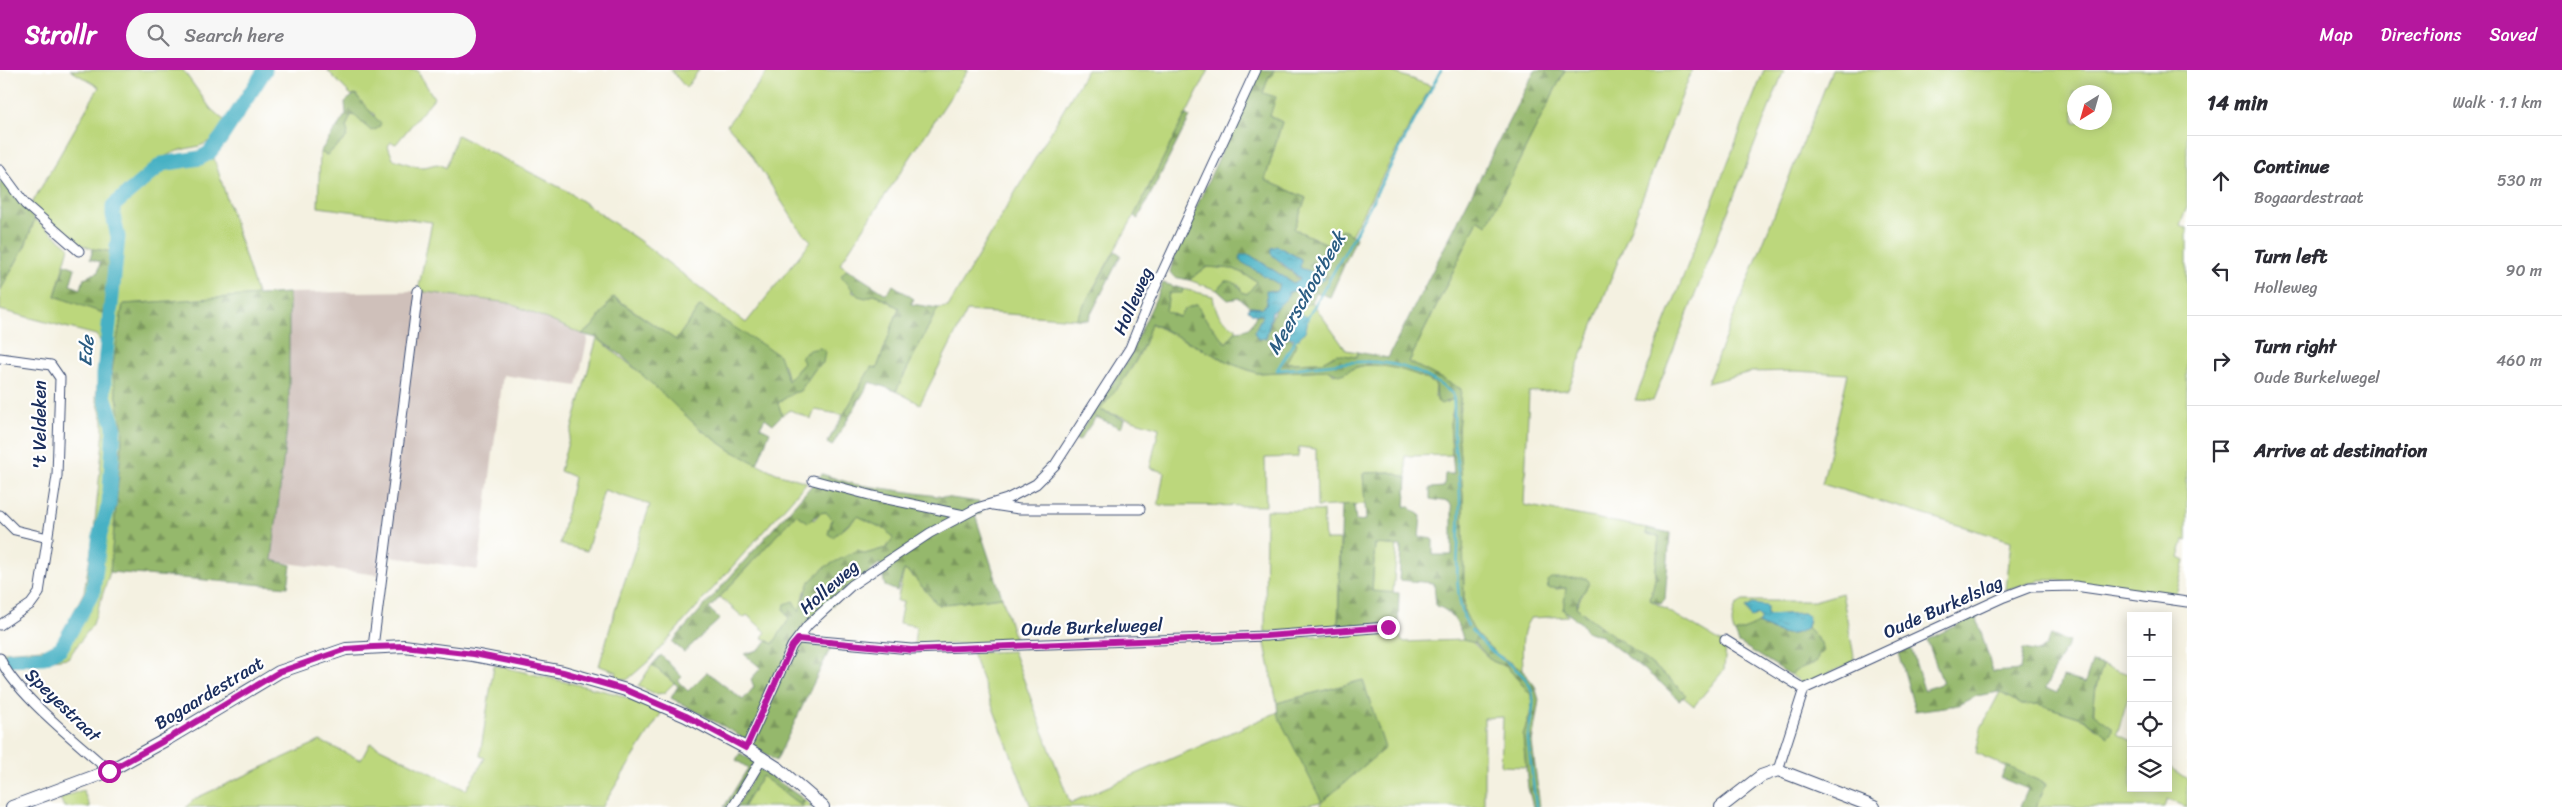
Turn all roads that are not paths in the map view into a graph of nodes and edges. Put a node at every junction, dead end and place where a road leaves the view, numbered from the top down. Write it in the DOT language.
graph roads {
  1 [pos="1256,70"];
  2 [pos="0,170"];
  3 [pos="79,252"];
  4 [pos="418,291"];
  5 [pos="0,358"];
  6 [pos="813,480"];
  7 [pos="989,504"];
  8 [pos="1140,509"];
  9 [pos="0,515"];
  10 [pos="964,515"];
  11 [pos="48,538"];
  12 [pos="2187,602"];
  13 [pos="0,625"];
  14 [pos="1388,627"];
  15 [pos="798,639"];
  16 [pos="1725,640"];
  17 [pos="373,647"];
  18 [pos="0,658"];
  19 [pos="1804,689"];
  20 [pos="746,748"];
  21 [pos="763,757"];
  22 [pos="1778,770"];
  23 [pos="109,771"];
  24 [pos="12,807"];
  25 [pos="733,807"];
  26 [pos="823,807"];
  27 [pos="1721,807"];
  28 [pos="1874,807"];
  1 -- 7 [label="street, Holleweg"];
  2 -- 3 [label="street"];
  4 -- 17 [label="street"];
  5 -- 11 [label="street, 't Veldeken"];
  6 -- 10 [label="street"];
  7 -- 8 [label="street"];
  7 -- 10 [label="street, Holleweg"];
  9 -- 11 [label="street"];
  10 -- 15 [label="street, Holleweg"];
  11 -- 13 [label="street, 't Veldeken"];
  12 -- 19 [label="street, Oude Burkelslag"];
  14 -- 15 [label="street, Oude Burkelwegel"];
  15 -- 20 [label="street, Holleweg"];
  16 -- 19 [label="street"];
  17 -- 20 [label="street, Bogaardestraat"];
  17 -- 23 [label="street, Bogaardestraat"];
  18 -- 23 [label="street, Speyestraat"];
  19 -- 22 [label="street"];
  20 -- 21 [label="street, Bogaardestraat"];
  21 -- 25 [label="street"];
  21 -- 26 [label="street, Bogaardestraat"];
  22 -- 27 [label="street"];
  22 -- 28 [label="street"];
  23 -- 24 [label="street, Bogaardestraat"];
}
